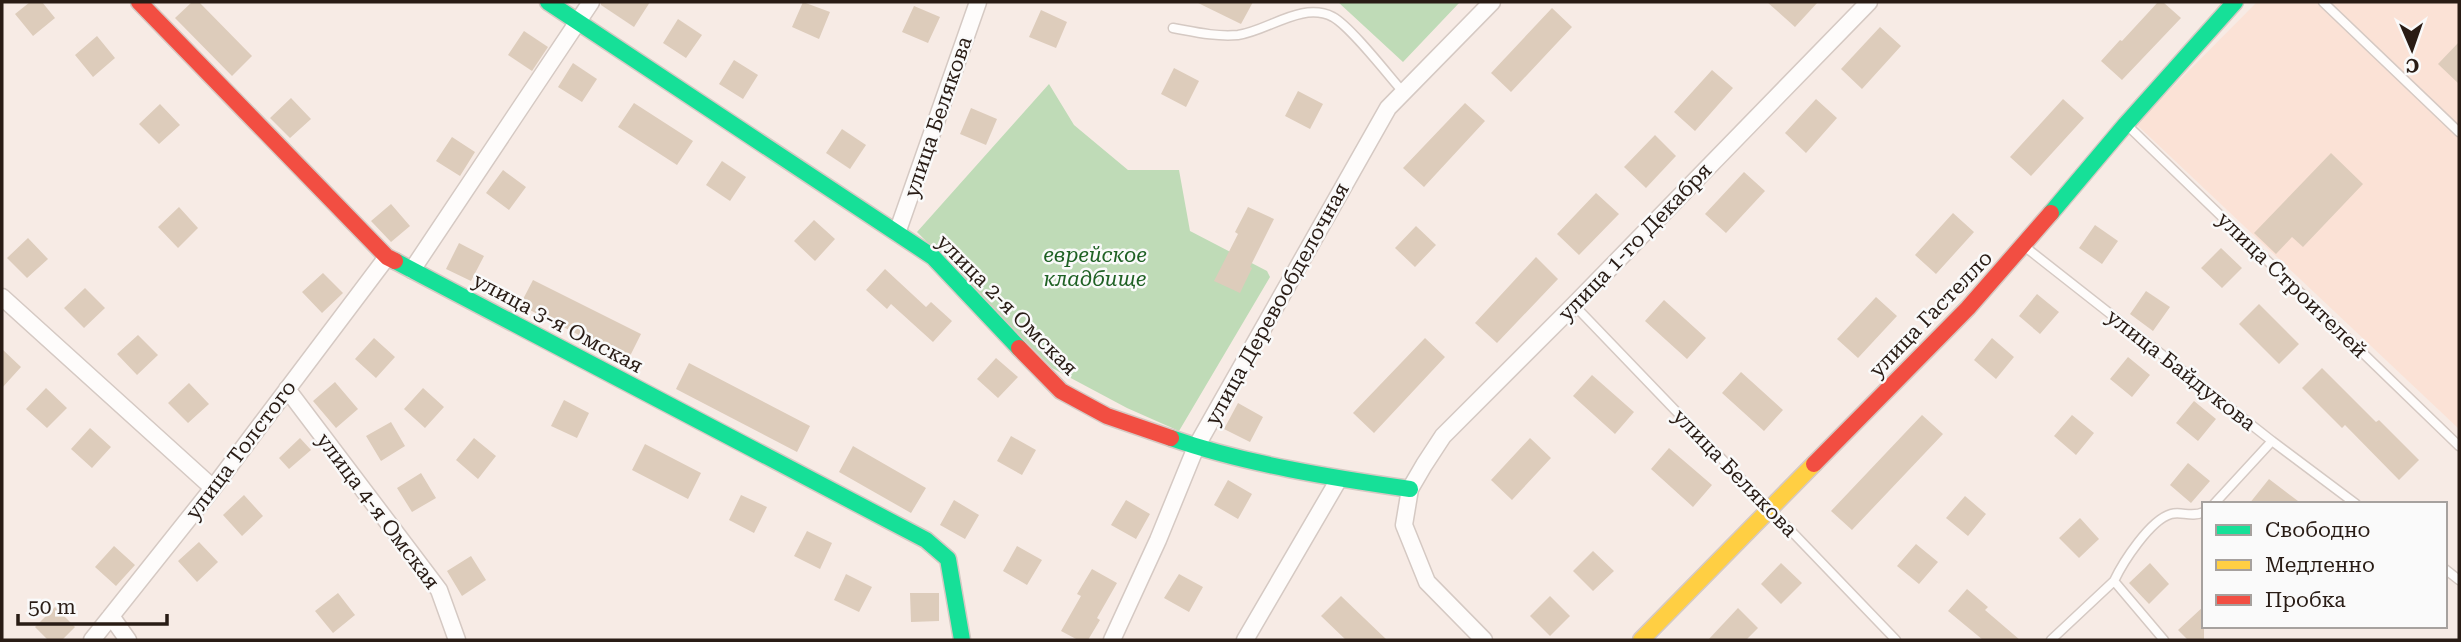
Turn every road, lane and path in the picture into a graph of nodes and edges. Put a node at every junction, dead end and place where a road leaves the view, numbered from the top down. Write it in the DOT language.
graph roads {
  1 [pos="139,2"];
  2 [pos="548,2"];
  3 [pos="591,2"];
  4 [pos="978,2"];
  5 [pos="1492,2"];
  6 [pos="1869,2"];
  7 [pos="2235,2"];
  8 [pos="2323,2"];
  9 [pos="578,21"];
  10 [pos="1173,28"];
  11 [pos="1404,93"];
  12 [pos="2126,124"];
  13 [pos="2459,132"];
  14 [pos="897,233"];
  15 [pos="2024,246"];
  16 [pos="387,257"];
  17 [pos="412,270"];
  18 [pos="2,297"];
  19 [pos="1574,305"];
  20 [pos="287,389"];
  21 [pos="2272,441"];
  22 [pos="2459,446"];
  23 [pos="1196,447"];
  24 [pos="1339,479"];
  25 [pos="213,488"];
  26 [pos="1410,489"];
  27 [pos="2216,502"];
  28 [pos="2353,502"];
  29 [pos="1771,510"];
  30 [pos="2202,513"];
  31 [pos="2114,582"];
  32 [pos="111,617"];
  33 [pos="92,640"];
  34 [pos="128,640"];
  35 [pos="457,640"];
  36 [pos="962,640"];
  37 [pos="1112,640"];
  38 [pos="1245,640"];
  39 [pos="1484,640"];
  40 [pos="1641,640"];
  41 [pos="1896,640"];
  42 [pos="2051,640"];
  43 [pos="2164,640"];
  1 -- 16 [label="street, улица 3-я Омская"];
  2 -- 9 [label="street, улица 2-я Омская"];
  3 -- 9 [label="street"];
  4 -- 14 [label="street, улица Белякова"];
  5 -- 11 [label="street, улица Деревообделочная"];
  6 -- 19 [label="street, улица 1-го Декабря"];
  7 -- 12 [label="street, улица Гастелло"];
  8 -- 13 [label="lane"];
  9 -- 14 [label="street, улица 2-я Омская"];
  9 -- 17 [label="street"];
  10 -- 11 [label="lane"];
  11 -- 23 [label="street, улица Деревообделочная"];
  12 -- 15 [label="street, улица Гастелло"];
  12 -- 22 [label="lane, улица Строителей"];
  14 -- 23 [label="street, улица 2-я Омская"];
  15 -- 21 [label="lane, улица Байдукова"];
  15 -- 29 [label="street, улица Гастелло"];
  16 -- 17 [label="street, улица 3-я Омская"];
  16 -- 20 [label="street, улица Толстого"];
  17 -- 36 [label="street, улица 3-я Омская"];
  18 -- 25 [label="street"];
  19 -- 26 [label="street, улица 1-го Декабря"];
  19 -- 29 [label="lane, улица Белякова"];
  20 -- 25 [label="street, улица Толстого"];
  20 -- 35 [label="street, улица 4-я Омская"];
  21 -- 27 [label="lane, улица Байдукова"];
  21 -- 28 [label="lane"];
  23 -- 24 [label="street, улица 2-я Омская"];
  23 -- 37 [label="street, улица Деревообделочная"];
  24 -- 26 [label="street, улица 2-я Омская"];
  24 -- 38 [label="street"];
  25 -- 32 [label="street, улица Толстого"];
  26 -- 39 [label="street"];
  29 -- 40 [label="street, улица Гастелло"];
  29 -- 41 [label="lane, улица Белякова"];
  30 -- 31 [label="lane"];
  31 -- 42 [label="lane"];
  31 -- 43 [label="lane"];
  32 -- 33 [label="street, улица Толстого"];
  32 -- 34 [label="street"];
}
